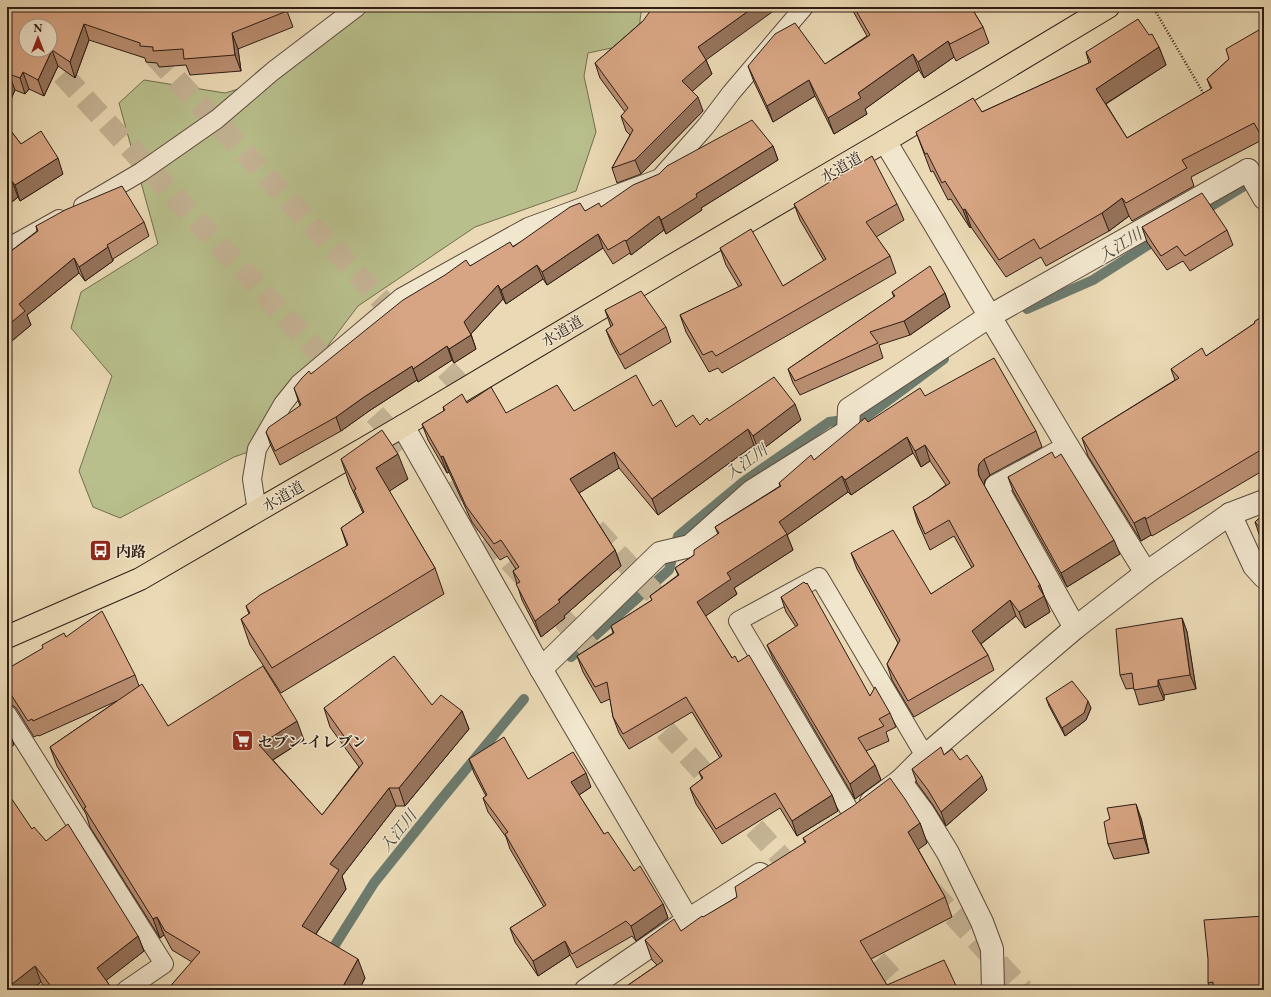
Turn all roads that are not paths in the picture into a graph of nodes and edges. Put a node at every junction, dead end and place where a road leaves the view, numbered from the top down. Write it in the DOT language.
graph roads {
  1 [pos="357,7"];
  2 [pos="804,7"];
  3 [pos="1108,7"];
  4 [pos="885,141"];
  5 [pos="1264,198"];
  6 [pos="7,248"];
  7 [pos="990,316"];
  8 [pos="403,426"];
  9 [pos="1068,447"];
  10 [pos="1264,501"];
  11 [pos="258,510"];
  12 [pos="1230,514"];
  13 [pos="1146,573"];
  14 [pos="1264,576"];
  15 [pos="1075,628"];
  16 [pos="7,637"];
  17 [pos="541,669"];
  18 [pos="7,714"];
  19 [pos="925,756"];
  20 [pos="900,781"];
  21 [pos="846,821"];
  22 [pos="774,866"];
  23 [pos="688,920"];
  24 [pos="136,987"];
  25 [pos="586,990"];
  26 [pos="993,990"];
  1 -- 6 [label="lane"];
  2 -- 11 [label="lane"];
  3 -- 4 [label="main road, 水道道"];
  4 -- 7 [label="street"];
  4 -- 8 [label="main road, 水道道"];
  5 -- 7 [label="street"];
  7 -- 9 [label="street"];
  7 -- 17 [label="street"];
  8 -- 11 [label="main road, 水道道"];
  8 -- 17 [label="street"];
  9 -- 13 [label="street"];
  9 -- 15 [label="street"];
  10 -- 12 [label="street"];
  11 -- 16 [label="main road, 水道道"];
  12 -- 13 [label="street"];
  12 -- 14 [label="street"];
  13 -- 15 [label="street"];
  15 -- 19 [label="street"];
  17 -- 23 [label="street"];
  18 -- 24 [label="lane"];
  19 -- 20 [label="street"];
  19 -- 21 [label="lane"];
  20 -- 21 [label="street"];
  20 -- 26 [label="street"];
  22 -- 23 [label="street"];
  23 -- 25 [label="street"];
}
